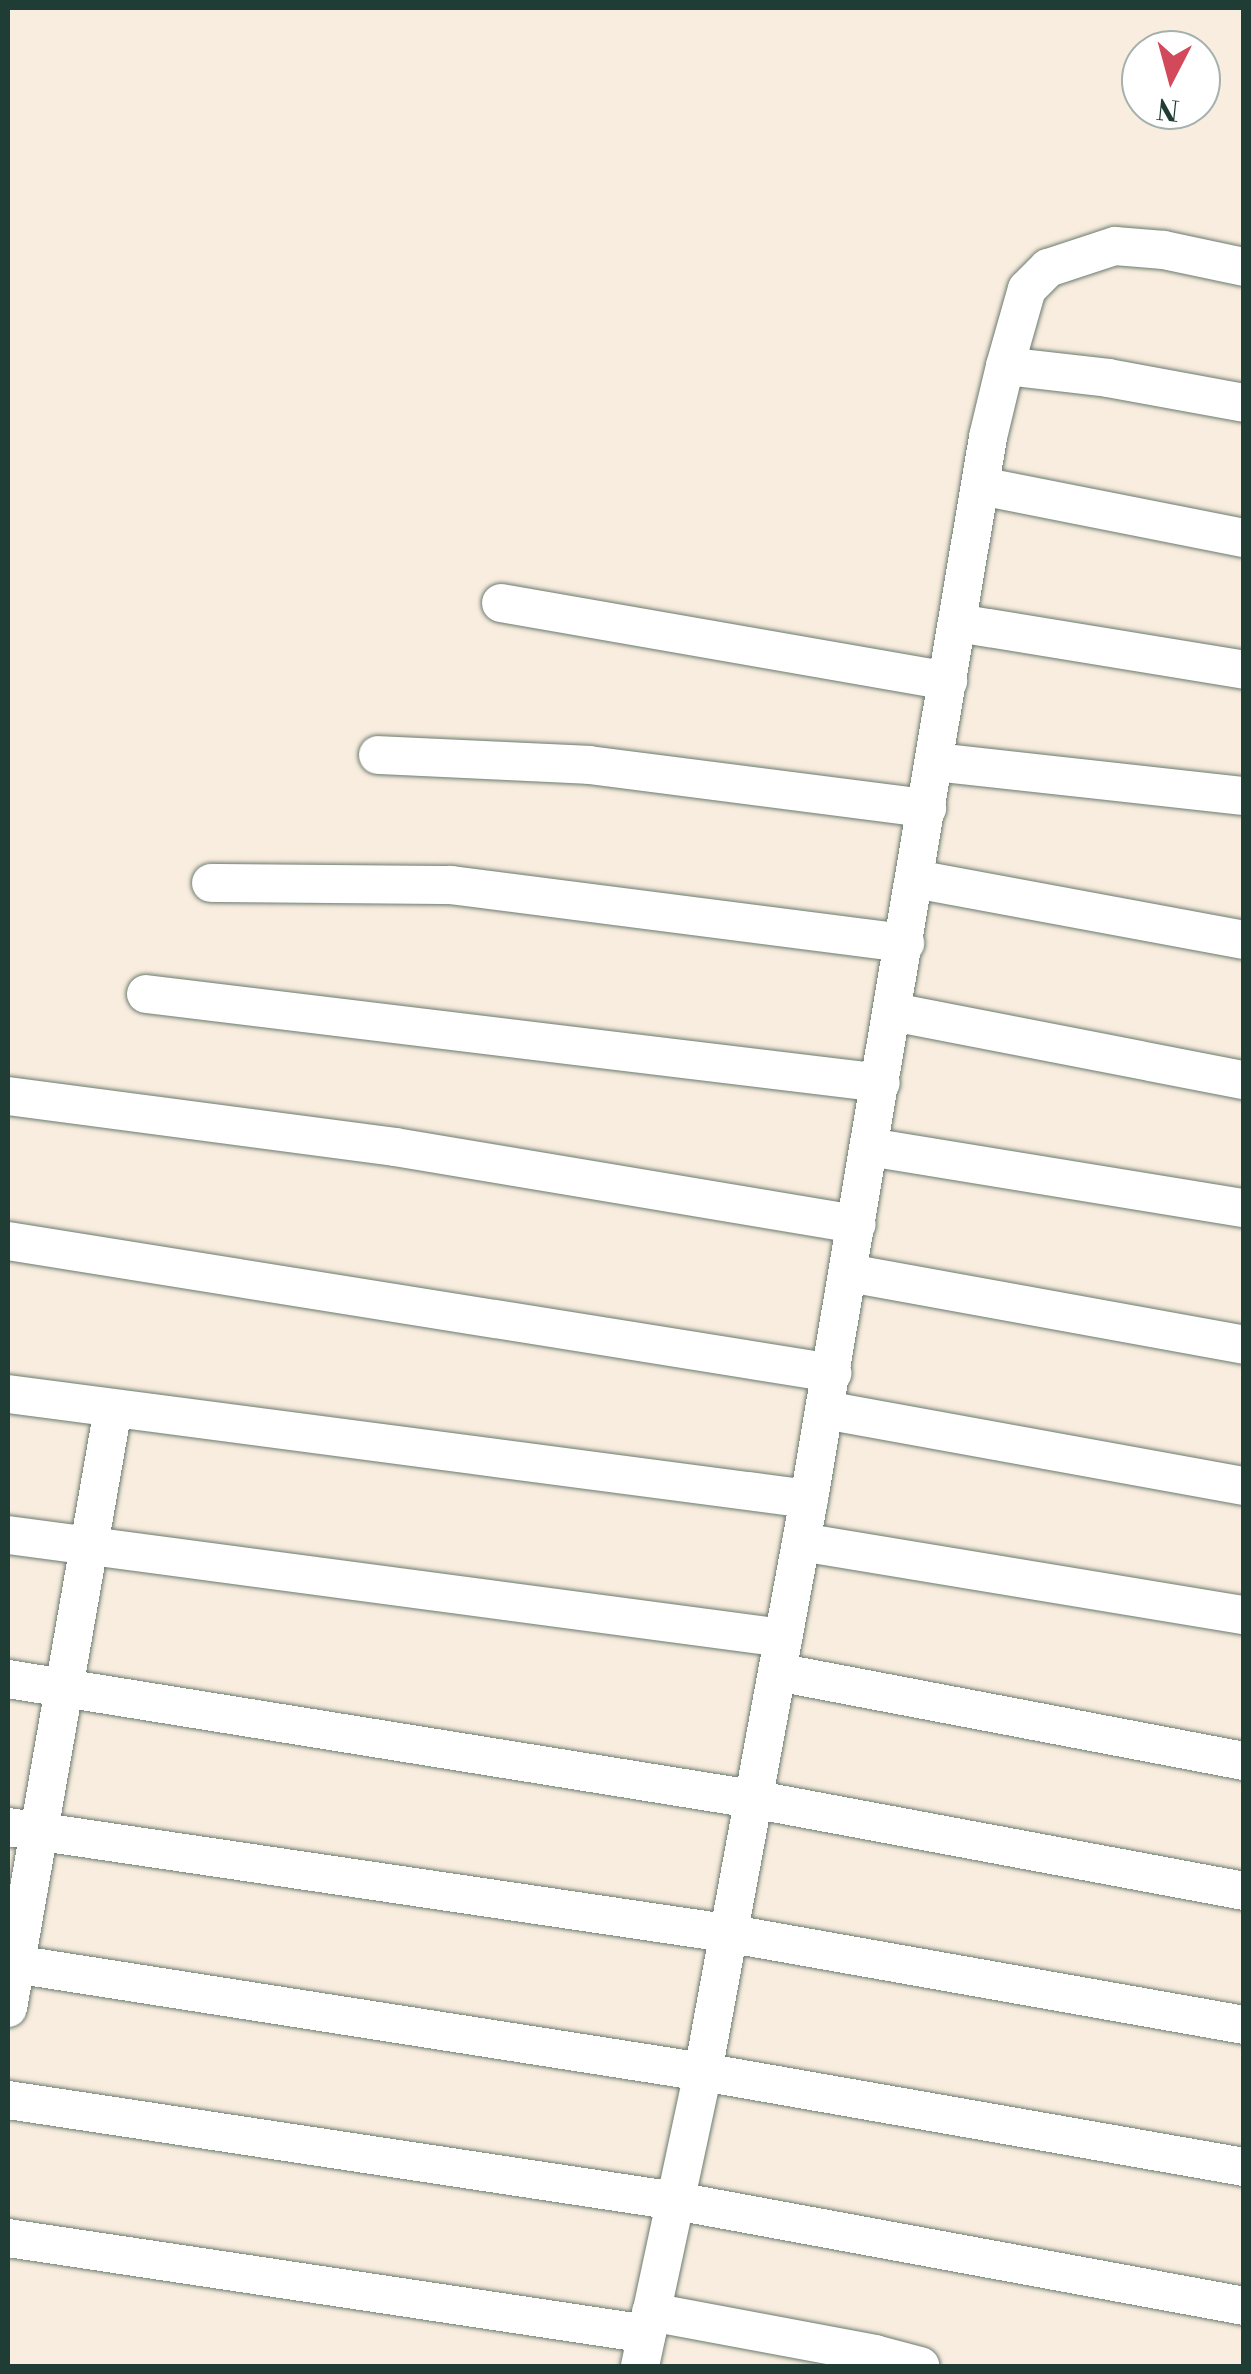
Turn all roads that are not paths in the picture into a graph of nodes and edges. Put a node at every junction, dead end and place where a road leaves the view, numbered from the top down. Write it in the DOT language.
graph roads {
  1 [pos="1244,268"];
  2 [pos="1004,366"];
  3 [pos="1244,403"];
  4 [pos="980,486"];
  5 [pos="1244,538"];
  6 [pos="501,603"];
  7 [pos="958,623"];
  8 [pos="1244,670"];
  9 [pos="948,681"];
  10 [pos="378,755"];
  11 [pos="935,762"];
  12 [pos="1244,796"];
  13 [pos="927,808"];
  14 [pos="915,879"];
  15 [pos="211,883"];
  16 [pos="1244,940"];
  17 [pos="905,943"];
  18 [pos="146,994"];
  19 [pos="893,1012"];
  20 [pos="1244,1080"];
  21 [pos="881,1083"];
  22 [pos="8,1096"];
  23 [pos="870,1147"];
  24 [pos="1244,1208"];
  25 [pos="856,1224"];
  26 [pos="8,1241"];
  27 [pos="849,1273"];
  28 [pos="1244,1345"];
  29 [pos="832,1373"];
  30 [pos="8,1394"];
  31 [pos="114,1408"];
  32 [pos="825,1410"];
  33 [pos="1244,1486"];
  34 [pos="809,1500"];
  35 [pos="8,1535"];
  36 [pos="801,1542"];
  37 [pos="92,1548"];
  38 [pos="1244,1614"];
  39 [pos="780,1655"];
  40 [pos="8,1679"];
  41 [pos="66,1690"];
  42 [pos="1244,1761"];
  43 [pos="752,1799"];
  44 [pos="24,1830"];
  45 [pos="1244,1892"];
  46 [pos="726,1933"];
  47 [pos="12,1964"];
  48 [pos="8,2008"];
  49 [pos="1244,2025"];
  50 [pos="703,2072"];
  51 [pos="8,2100"];
  52 [pos="1244,2167"];
  53 [pos="676,2201"];
  54 [pos="8,2238"];
  55 [pos="1244,2306"];
  56 [pos="646,2338"];
  57 [pos="920,2366"];
  1 -- 2 [label="street"];
  2 -- 3 [label="street"];
  2 -- 4 [label="street"];
  4 -- 5 [label="street"];
  4 -- 7 [label="street"];
  6 -- 9 [label="street"];
  7 -- 8 [label="street"];
  7 -- 9 [label="street"];
  9 -- 11 [label="street"];
  10 -- 13 [label="street"];
  11 -- 12 [label="street"];
  11 -- 13 [label="street"];
  13 -- 14 [label="street"];
  14 -- 16 [label="street"];
  14 -- 17 [label="street"];
  15 -- 17 [label="street"];
  17 -- 19 [label="street"];
  18 -- 21 [label="street"];
  19 -- 20 [label="street"];
  19 -- 21 [label="street"];
  21 -- 23 [label="street"];
  22 -- 25 [label="street"];
  23 -- 24 [label="street"];
  23 -- 25 [label="street"];
  25 -- 27 [label="street"];
  26 -- 29 [label="street"];
  27 -- 28 [label="street"];
  27 -- 29 [label="street"];
  29 -- 32 [label="street"];
  30 -- 31 [label="street"];
  31 -- 34 [label="street"];
  31 -- 37 [label="street"];
  32 -- 33 [label="street"];
  32 -- 34 [label="street"];
  34 -- 36 [label="street"];
  35 -- 37 [label="street"];
  36 -- 38 [label="street"];
  36 -- 39 [label="street"];
  37 -- 39 [label="street"];
  37 -- 41 [label="street"];
  39 -- 42 [label="street"];
  39 -- 43 [label="street"];
  40 -- 41 [label="street"];
  41 -- 43 [label="street"];
  41 -- 44 [label="street"];
  43 -- 45 [label="street"];
  43 -- 46 [label="street"];
  44 -- 46 [label="street"];
  44 -- 47 [label="street"];
  46 -- 49 [label="street"];
  46 -- 50 [label="street"];
  47 -- 48 [label="street"];
  47 -- 50 [label="street"];
  50 -- 52 [label="street"];
  50 -- 53 [label="street"];
  51 -- 53 [label="street"];
  53 -- 55 [label="street"];
  53 -- 56 [label="street"];
  54 -- 56 [label="street"];
  56 -- 57 [label="street"];
}
